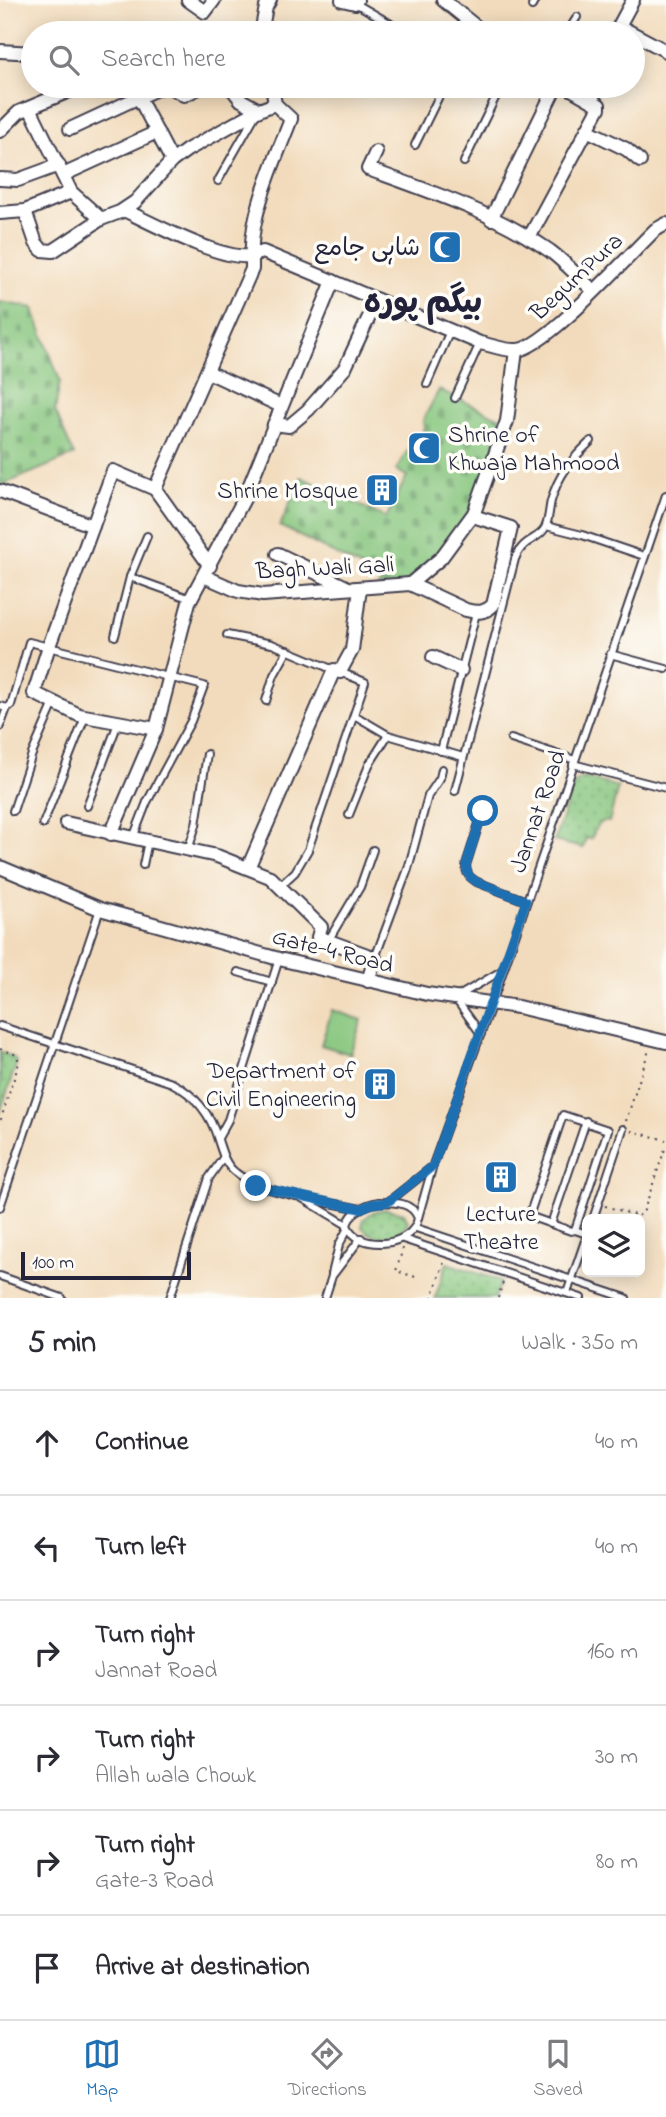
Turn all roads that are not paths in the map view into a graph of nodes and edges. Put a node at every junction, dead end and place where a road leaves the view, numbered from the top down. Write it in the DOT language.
graph roads {
  1 [pos="188,0"];
  2 [pos="214,0"];
  3 [pos="444,0"];
  4 [pos="632,0"];
  5 [pos="351,1"];
  6 [pos="264,2"];
  7 [pos="577,17"];
  8 [pos="262,21"];
  9 [pos="386,21"];
  10 [pos="469,21"];
  11 [pos="574,21"];
  12 [pos="622,21"];
  13 [pos="645,40"];
  14 [pos="0,51"];
  15 [pos="666,51"];
  16 [pos="21,52"];
  17 [pos="50,98"];
  18 [pos="134,98"];
  19 [pos="139,98"];
  20 [pos="239,98"];
  21 [pos="274,98"];
  22 [pos="438,98"];
  23 [pos="494,98"];
  24 [pos="550,98"];
  25 [pos="587,98"];
  26 [pos="596,98"];
  27 [pos="594,102"];
  28 [pos="275,104"];
  29 [pos="30,107"];
  30 [pos="259,110"];
  31 [pos="70,129"];
  32 [pos="587,130"];
  33 [pos="0,131"];
  34 [pos="157,132"];
  35 [pos="415,145"];
  36 [pos="376,152"];
  37 [pos="172,161"];
  38 [pos="640,161"];
  39 [pos="464,162"];
  40 [pos="61,170"];
  41 [pos="0,179"];
  42 [pos="218,181"];
  43 [pos="71,192"];
  44 [pos="124,210"];
  45 [pos="24,211"];
  46 [pos="0,213"];
  47 [pos="101,219"];
  48 [pos="491,219"];
  49 [pos="666,223"];
  50 [pos="529,238"];
  51 [pos="252,255"];
  52 [pos="333,281"];
  53 [pos="594,291"];
  54 [pos="377,300"];
  55 [pos="450,331"];
  56 [pos="480,343"];
  57 [pos="516,350"];
  58 [pos="208,372"];
  59 [pos="427,384"];
  60 [pos="455,398"];
  61 [pos="281,406"];
  62 [pos="274,424"];
  63 [pos="591,441"];
  64 [pos="155,489"];
  65 [pos="0,491"];
  66 [pos="666,495"];
  67 [pos="473,516"];
  68 [pos="93,526"];
  69 [pos="546,526"];
  70 [pos="147,536"];
  71 [pos="278,554"];
  72 [pos="644,556"];
  73 [pos="207,571"];
  74 [pos="130,577"];
  75 [pos="410,584"];
  76 [pos="354,588"];
  77 [pos="191,599"];
  78 [pos="476,613"];
  79 [pos="227,635"];
  80 [pos="115,636"];
  81 [pos="49,646"];
  82 [pos="288,650"];
  83 [pos="610,654"];
  84 [pos="433,657"];
  85 [pos="461,670"];
  86 [pos="666,670"];
  87 [pos="337,671"];
  88 [pos="169,678"];
  89 [pos="266,701"];
  90 [pos="54,702"];
  91 [pos="4,707"];
  92 [pos="354,715"];
  93 [pos="85,717"];
  94 [pos="118,723"];
  95 [pos="0,727"];
  96 [pos="156,729"];
  97 [pos="388,735"];
  98 [pos="511,739"];
  99 [pos="441,751"];
  100 [pos="207,754"];
  101 [pos="463,757"];
  102 [pos="574,762"];
  103 [pos="442,769"];
  104 [pos="666,788"];
  105 [pos="455,791"];
  106 [pos="87,806"];
  107 [pos="13,811"];
  108 [pos="483,811"];
  109 [pos="349,815"];
  110 [pos="66,822"];
  111 [pos="43,824"];
  112 [pos="111,834"];
  113 [pos="133,838"];
  114 [pos="148,841"];
  115 [pos="188,849"];
  116 [pos="373,849"];
  117 [pos="143,865"];
  118 [pos="248,867"];
  119 [pos="1,870"];
  120 [pos="280,886"];
  121 [pos="526,901"];
  122 [pos="100,909"];
  123 [pos="328,940"];
  124 [pos="375,958"];
  125 [pos="279,959"];
  126 [pos="503,970"];
  127 [pos="239,972"];
  128 [pos="368,981"];
  129 [pos="272,982"];
  130 [pos="455,998"];
  131 [pos="492,1003"];
  132 [pos="0,1026"];
  133 [pos="481,1034"];
  134 [pos="666,1042"];
  135 [pos="54,1044"];
  136 [pos="586,1121"];
  137 [pos="623,1129"];
  138 [pos="218,1138"];
  139 [pos="223,1158"];
  140 [pos="433,1166"];
  141 [pos="298,1195"];
  142 [pos="388,1202"];
  143 [pos="0,1207"];
  144 [pos="360,1209"];
  145 [pos="595,1214"];
  146 [pos="418,1218"];
  147 [pos="551,1224"];
  148 [pos="348,1226"];
  149 [pos="416,1228"];
  150 [pos="575,1230"];
  151 [pos="582,1232"];
  152 [pos="361,1238"];
  153 [pos="404,1240"];
  154 [pos="582,1249"];
  155 [pos="0,1276"];
  156 [pos="332,1276"];
  157 [pos="572,1279"];
  158 [pos="567,1293"];
  159 [pos="62,1298"];
  160 [pos="170,1298"];
  161 [pos="325,1298"];
  162 [pos="581,1298"];
  163 [pos="626,1298"];
  1 -- 2 [label="street"];
  3 -- 10 [label="street"];
  4 -- 12 [label="street"];
  5 -- 9 [label="lane"];
  6 -- 8 [label="street"];
  7 -- 11 [label="lane"];
  13 -- 15 [label="street"];
  14 -- 16 [label="street"];
  17 -- 29 [label="street"];
  18 -- 31 [label="street"];
  19 -- 34 [label="street"];
  20 -- 30 [label="street"];
  21 -- 28 [label="street"];
  22 -- 35 [label="lane"];
  23 -- 39 [label="lane"];
  24 -- 48 [label="street"];
  25 -- 27 [label="street"];
  26 -- 27 [label="lane"];
  27 -- 32 [label="street"];
  28 -- 30 [label="street"];
  28 -- 51 [label="street"];
  29 -- 33 [label="street"];
  29 -- 40 [label="street"];
  30 -- 37 [label="street"];
  30 -- 42 [label="lane"];
  32 -- 38 [label="street"];
  32 -- 50 [label="street"];
  34 -- 37 [label="street"];
  34 -- 40 [label="street"];
  36 -- 48 [label="street"];
  37 -- 44 [label="street"];
  40 -- 41 [label="street"];
  40 -- 43 [label="street"];
  43 -- 45 [label="street"];
  43 -- 47 [label="street"];
  44 -- 47 [label="street"];
  44 -- 51 [label="street, BegumPura"];
  45 -- 46 [label="street"];
  45 -- 47 [label="street"];
  48 -- 50 [label="street"];
  49 -- 53 [label="street, BegumPura"];
  50 -- 53 [label="street"];
  51 -- 52 [label="street, BegumPura"];
  51 -- 58 [label="street"];
  52 -- 54 [label="street, BegumPura"];
  52 -- 61 [label="street"];
  53 -- 57 [label="street, BegumPura"];
  54 -- 55 [label="street, BegumPura"];
  54 -- 62 [label="street"];
  55 -- 56 [label="street, BegumPura"];
  55 -- 59 [label="lane"];
  56 -- 57 [label="street, BegumPura"];
  56 -- 60 [label="lane"];
  57 -- 67 [label="street, Bagh Wali Gali"];
  58 -- 61 [label="street"];
  58 -- 64 [label="street"];
  61 -- 62 [label="street"];
  62 -- 73 [label="street"];
  63 -- 69 [label="lane"];
  64 -- 68 [label="street"];
  64 -- 73 [label="street"];
  65 -- 68 [label="street"];
  66 -- 72 [label="lane, Jannat Road"];
  67 -- 75 [label="street, Bagh Wali Gali"];
  67 -- 78 [label="street"];
  68 -- 81 [label="street"];
  69 -- 72 [label="lane"];
  69 -- 101 [label="lane"];
  70 -- 74 [label="lane"];
  71 -- 76 [label="street"];
  72 -- 83 [label="lane, Jannat Road"];
  73 -- 76 [label="street, Bagh Wali Gali"];
  73 -- 77 [label="street"];
  74 -- 77 [label="lane"];
  74 -- 80 [label="lane"];
  75 -- 76 [label="street, Bagh Wali Gali"];
  75 -- 78 [label="street, Bagh Wali Gali"];
  76 -- 87 [label="street"];
  77 -- 88 [label="street"];
  78 -- 85 [label="lane"];
  79 -- 82 [label="lane"];
  81 -- 88 [label="lane"];
  81 -- 90 [label="street"];
  81 -- 91 [label="lane"];
  82 -- 87 [label="lane"];
  82 -- 89 [label="lane"];
  83 -- 86 [label="lane"];
  83 -- 102 [label="lane, Jannat Road"];
  84 -- 85 [label="street"];
  85 -- 99 [label="lane"];
  87 -- 92 [label="lane"];
  87 -- 118 [label="street"];
  88 -- 96 [label="street"];
  88 -- 113 [label="lane"];
  90 -- 93 [label="street"];
  90 -- 107 [label="lane"];
  91 -- 95 [label="lane"];
  92 -- 97 [label="lane"];
  92 -- 120 [label="lane"];
  93 -- 94 [label="street"];
  93 -- 111 [label="lane"];
  94 -- 96 [label="street"];
  94 -- 106 [label="lane"];
  96 -- 112 [label="street"];
  97 -- 99 [label="lane"];
  97 -- 109 [label="lane"];
  98 -- 102 [label="lane"];
  99 -- 101 [label="lane"];
  100 -- 115 [label="lane"];
  101 -- 105 [label="lane"];
  102 -- 104 [label="lane"];
  102 -- 121 [label="lane, Jannat Road"];
  103 -- 124 [label="lane"];
  108 -- 121 [label="lane"];
  110 -- 112 [label="street"];
  112 -- 113 [label="street"];
  113 -- 114 [label="street"];
  114 -- 115 [label="street"];
  114 -- 117 [label="lane"];
  115 -- 118 [label="street"];
  116 -- 123 [label="lane"];
  118 -- 120 [label="street"];
  119 -- 122 [label="street, Gate-4 Road"];
  120 -- 123 [label="street"];
  121 -- 126 [label="lane, Jannat Road"];
  122 -- 125 [label="street, Gate-4 Road"];
  122 -- 135 [label="lane"];
  123 -- 124 [label="street"];
  124 -- 128 [label="street"];
  125 -- 128 [label="street, Gate-4 Road"];
  125 -- 129 [label="lane"];
  126 -- 130 [label="lane"];
  126 -- 131 [label="lane, Jannat Road"];
  127 -- 129 [label="lane"];
  128 -- 130 [label="street, Gate-4 Road"];
  129 -- 138 [label="lane"];
  130 -- 131 [label="street, Gate-4 Road"];
  130 -- 133 [label="lane"];
  131 -- 133 [label="lane, Jannat Road"];
  131 -- 134 [label="street, Gate-4 Road"];
  132 -- 135 [label="lane"];
  133 -- 140 [label="lane, Jannat Road"];
  135 -- 138 [label="lane"];
  135 -- 143 [label="lane"];
  136 -- 147 [label="lane"];
  136 -- 147 [label="lane"];
  136 -- 150 [label="lane"];
  137 -- 145 [label="lane"];
  138 -- 139 [label="lane"];
  139 -- 141 [label="lane"];
  139 -- 160 [label="lane"];
  140 -- 142 [label="lane"];
  140 -- 146 [label="lane, Jannat Road"];
  141 -- 144 [label="lane"];
  141 -- 148 [label="lane"];
  142 -- 144 [label="lane"];
  142 -- 146 [label="lane"];
  144 -- 148 [label="lane"];
  146 -- 149 [label="lane, Jannat Road"];
  147 -- 150 [label="lane"];
  148 -- 152 [label="lane"];
  148 -- 156 [label="lane"];
  149 -- 153 [label="lane"];
  149 -- 157 [label="lane"];
  150 -- 151 [label="lane"];
  152 -- 153 [label="lane"];
  152 -- 156 [label="lane"];
  153 -- 158 [label="lane"];
  154 -- 157 [label="lane"];
  155 -- 159 [label="lane"];
  156 -- 161 [label="lane"];
  157 -- 158 [label="lane"];
  157 -- 163 [label="lane"];
  158 -- 162 [label="lane"];
}
